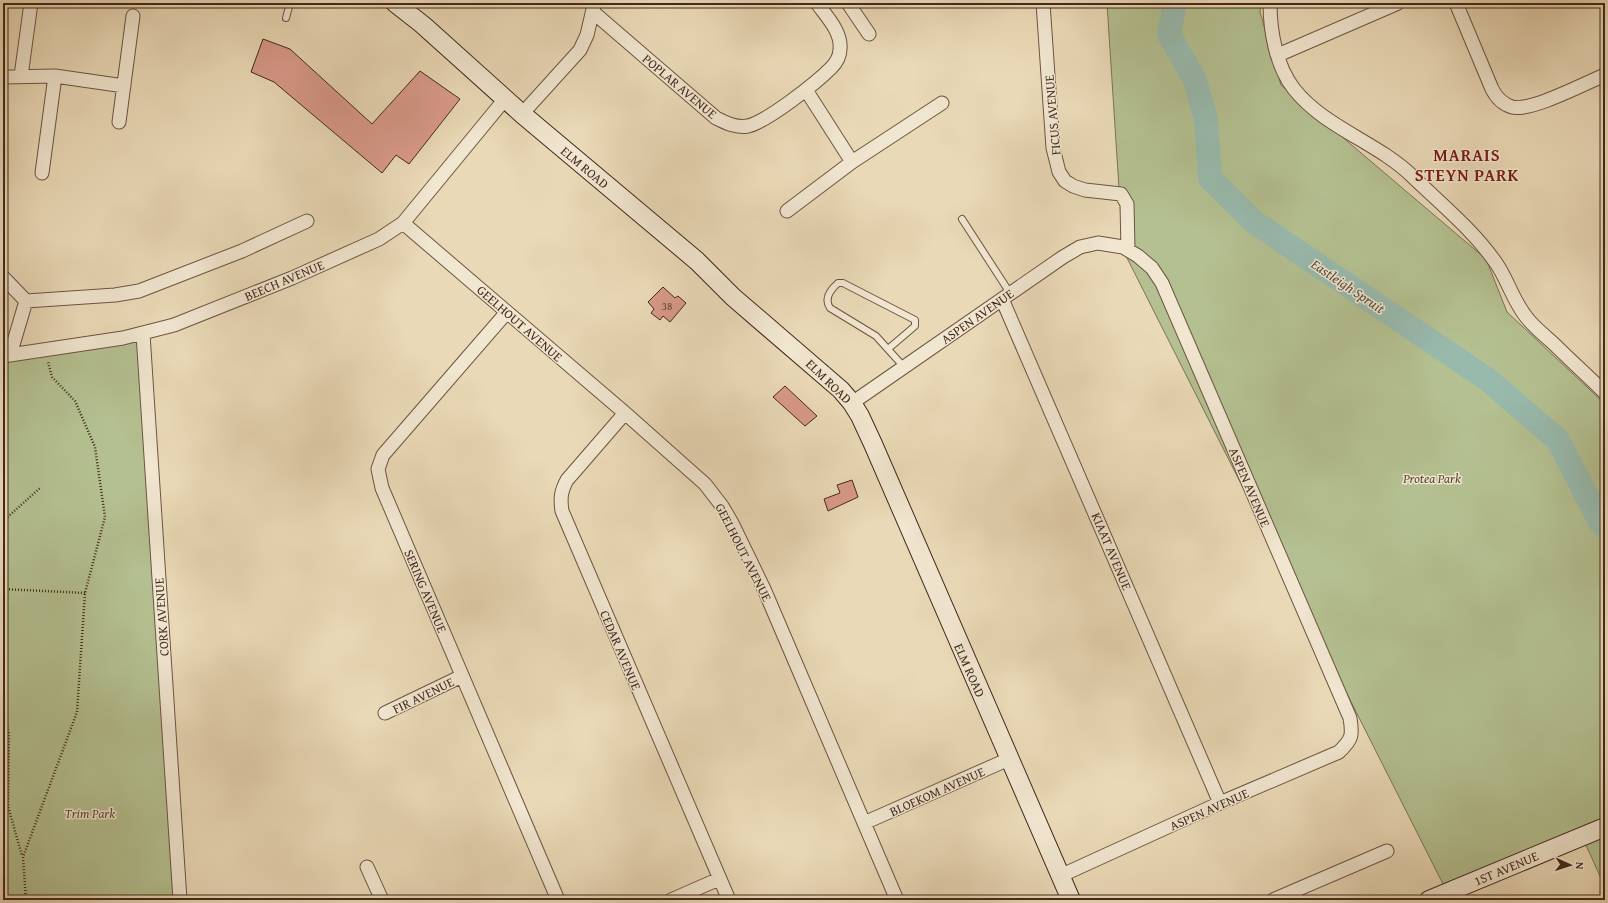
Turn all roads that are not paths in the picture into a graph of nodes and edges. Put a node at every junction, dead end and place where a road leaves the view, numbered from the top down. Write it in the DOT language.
graph roads {
  1 [pos="32,3"];
  2 [pos="290,3"];
  3 [pos="395,3"];
  4 [pos="817,3"];
  5 [pos="848,3"];
  6 [pos="1043,3"];
  7 [pos="1270,3"];
  8 [pos="1398,3"];
  9 [pos="1456,3"];
  10 [pos="594,7"];
  11 [pos="133,16"];
  12 [pos="286,18"];
  13 [pos="868,34"];
  14 [pos="1278,55"];
  15 [pos="1605,75"];
  16 [pos="21,76"];
  17 [pos="55,76"];
  18 [pos="3,77"];
  19 [pos="124,86"];
  20 [pos="806,90"];
  21 [pos="505,99"];
  22 [pos="942,102"];
  23 [pos="522,114"];
  24 [pos="119,122"];
  25 [pos="852,162"];
  26 [pos="42,173"];
  27 [pos="787,211"];
  28 [pos="962,220"];
  29 [pos="307,221"];
  30 [pos="403,224"];
  31 [pos="1128,250"];
  32 [pos="3,277"];
  33 [pos="1006,296"];
  34 [pos="26,301"];
  35 [pos="507,312"];
  36 [pos="143,334"];
  37 [pos="888,349"];
  38 [pos="6,356"];
  39 [pos="904,368"];
  40 [pos="1605,393"];
  41 [pos="852,403"];
  42 [pos="625,413"];
  43 [pos="462,676"];
  44 [pos="385,713"];
  45 [pos="1009,759"];
  46 [pos="1220,803"];
  47 [pos="864,823"];
  48 [pos="1605,826"];
  49 [pos="1387,851"];
  50 [pos="367,866"];
  51 [pos="1060,876"];
  52 [pos="719,879"];
  53 [pos="1287,897"];
  54 [pos="180,900"];
  55 [pos="382,900"];
  56 [pos="558,900"];
  57 [pos="671,900"];
  58 [pos="729,900"];
  59 [pos="897,900"];
  60 [pos="1071,900"];
  61 [pos="1273,900"];
  62 [pos="1429,900"];
  1 -- 16 [label="street"];
  2 -- 12 [label="lane"];
  3 -- 21 [label="street, ELM ROAD"];
  4 -- 20 [label="street, POPLAR AVENUE"];
  5 -- 13 [label="street"];
  6 -- 31 [label="street, FICUS AVENUE"];
  7 -- 14 [label="street"];
  8 -- 14 [label="street"];
  9 -- 15 [label="street"];
  10 -- 20 [label="street, POPLAR AVENUE"];
  10 -- 23 [label="street"];
  11 -- 19 [label="street"];
  14 -- 40 [label="street"];
  16 -- 17 [label="street"];
  16 -- 18 [label="street"];
  17 -- 19 [label="street"];
  17 -- 26 [label="street"];
  19 -- 24 [label="street"];
  20 -- 25 [label="street"];
  21 -- 23 [label="street, ELM ROAD"];
  21 -- 30 [label="street, BEECH AVENUE"];
  22 -- 25 [label="street"];
  23 -- 41 [label="street, ELM ROAD"];
  25 -- 27 [label="street"];
  28 -- 33 [label="lane"];
  29 -- 34 [label="street"];
  30 -- 35 [label="street, GEELHOUT AVENUE"];
  30 -- 36 [label="street, BEECH AVENUE"];
  31 -- 33 [label="street, ASPEN AVENUE"];
  31 -- 46 [label="street, ASPEN AVENUE"];
  32 -- 34 [label="street"];
  33 -- 39 [label="street, ASPEN AVENUE"];
  33 -- 46 [label="street, KIAAT AVENUE"];
  34 -- 38 [label="street"];
  35 -- 42 [label="street, GEELHOUT AVENUE"];
  35 -- 43 [label="street, SERING AVENUE"];
  36 -- 38 [label="street, BEECH AVENUE"];
  36 -- 54 [label="street, CORK AVENUE"];
  37 -- 37 [label="lane"];
  37 -- 39 [label="lane"];
  39 -- 41 [label="street, ASPEN AVENUE"];
  41 -- 45 [label="street, ELM ROAD"];
  42 -- 47 [label="street, GEELHOUT AVENUE"];
  42 -- 52 [label="street, CEDAR AVENUE"];
  43 -- 44 [label="street, FIR AVENUE"];
  43 -- 56 [label="street, SERING AVENUE"];
  45 -- 47 [label="street, BLOEKOM AVENUE"];
  45 -- 51 [label="street, ELM ROAD"];
  46 -- 51 [label="street, ASPEN AVENUE"];
  47 -- 59 [label="street, GEELHOUT AVENUE"];
  48 -- 62 [label="street, 1ST AVENUE"];
  49 -- 53 [label="street"];
  50 -- 55 [label="street"];
  51 -- 60 [label="street, ELM ROAD"];
  52 -- 57 [label="street"];
  52 -- 58 [label="street, CEDAR AVENUE"];
  53 -- 61 [label="street"];
}
